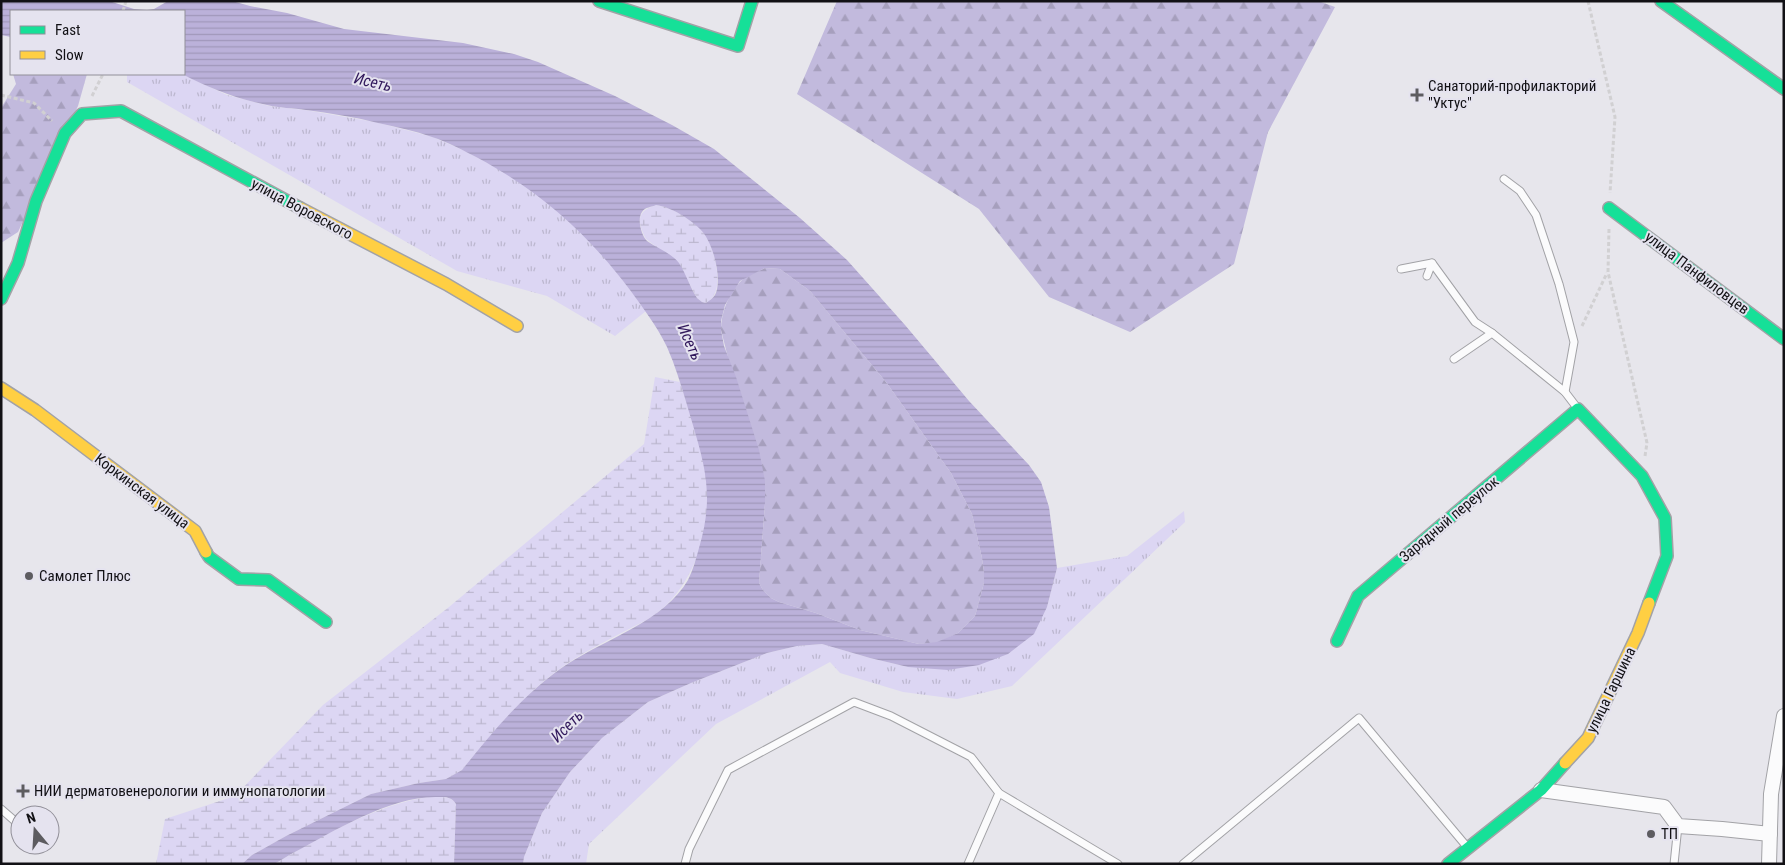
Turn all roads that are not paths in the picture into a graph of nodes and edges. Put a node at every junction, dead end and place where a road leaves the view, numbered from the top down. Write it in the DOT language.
graph roads {
  1 [pos="599,1"];
  2 [pos="752,1"];
  3 [pos="1661,1"];
  4 [pos="1784,88"];
  5 [pos="1504,180"];
  6 [pos="1610,208"];
  7 [pos="1432,263"];
  8 [pos="1401,270"];
  9 [pos="1427,276"];
  10 [pos="1,299"];
  11 [pos="516,326"];
  12 [pos="1492,333"];
  13 [pos="1784,339"];
  14 [pos="1454,358"];
  15 [pos="1,388"];
  16 [pos="1565,392"];
  17 [pos="1578,409"];
  18 [pos="326,622"];
  19 [pos="1337,641"];
  20 [pos="1784,716"];
  21 [pos="1541,790"];
  22 [pos="999,792"];
  23 [pos="1678,826"];
  24 [pos="1770,834"];
  25 [pos="1468,848"];
  26 [pos="685,864"];
  27 [pos="968,864"];
  28 [pos="1118,864"];
  29 [pos="1184,864"];
  30 [pos="1448,864"];
  31 [pos="1674,864"];
  32 [pos="1769,864"];
  1 -- 2 [label="street"];
  3 -- 4 [label="street"];
  5 -- 16 [label="lane"];
  6 -- 13 [label="street, улица Панфиловцев"];
  7 -- 8 [label="lane"];
  7 -- 9 [label="lane"];
  7 -- 12 [label="lane"];
  10 -- 11 [label="street, улица Воровского"];
  12 -- 14 [label="lane"];
  12 -- 16 [label="lane"];
  15 -- 18 [label="street, Коркинская улица"];
  16 -- 17 [label="lane"];
  17 -- 19 [label="street, Зарядный переулок"];
  17 -- 21 [label="street, улица Гаршина"];
  20 -- 24 [label="street"];
  21 -- 23 [label="street"];
  21 -- 25 [label="street, улица Гаршина"];
  22 -- 26 [label="lane"];
  22 -- 27 [label="lane"];
  22 -- 28 [label="lane"];
  23 -- 24 [label="street"];
  23 -- 31 [label="lane"];
  24 -- 32 [label="street"];
  25 -- 29 [label="lane"];
  25 -- 30 [label="street, улица Гаршина"];
}
